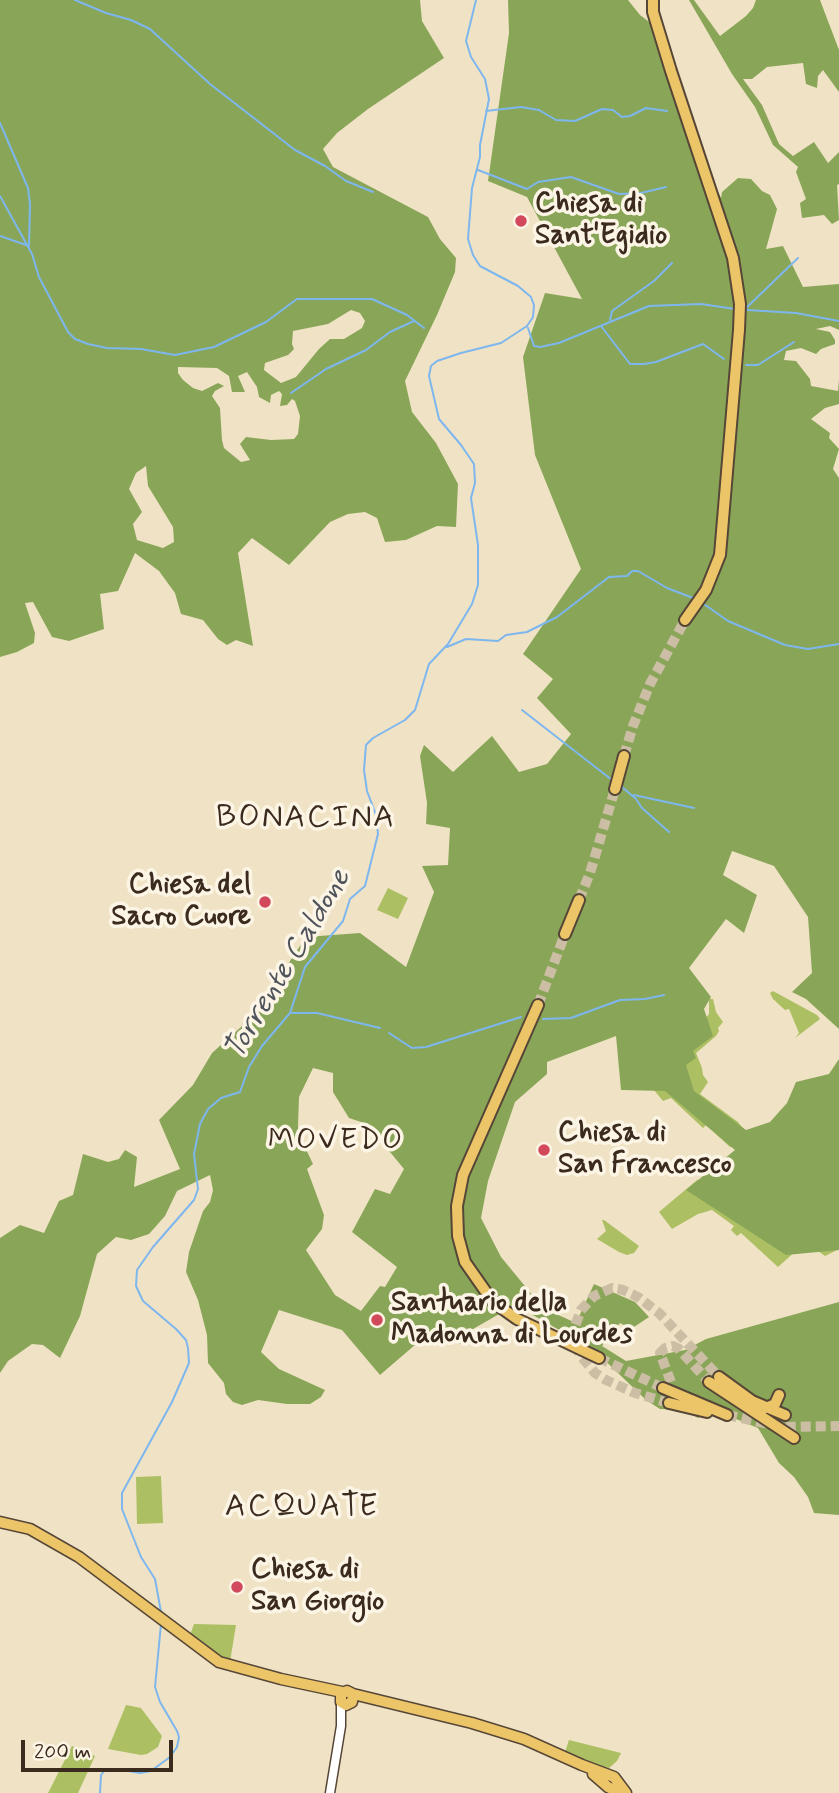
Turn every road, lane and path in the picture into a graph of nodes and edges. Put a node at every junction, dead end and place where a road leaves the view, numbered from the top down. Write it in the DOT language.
graph roads {
  1 [pos="653,0"];
  2 [pos="688,615"];
  3 [pos="624,756"];
  4 [pos="615,789"];
  5 [pos="579,900"];
  6 [pos="565,934"];
  7 [pos="538,1005"];
  8 [pos="599,1358"];
  9 [pos="714,1379"];
  10 [pos="667,1385"];
  11 [pos="779,1395"];
  12 [pos="669,1403"];
  13 [pos="762,1411"];
  14 [pos="794,1438"];
  15 [pos="0,1522"];
  16 [pos="346,1698"];
  17 [pos="613,1785"];
  18 [pos="330,1793"];
  19 [pos="626,1793"];
  1 -- 2 [label="highway"];
  3 -- 4 [label="highway"];
  5 -- 6 [label="highway"];
  7 -- 8 [label="highway"];
  9 -- 13 [label="highway"];
  10 -- 12 [label="highway"];
  11 -- 13 [label="highway"];
  13 -- 14 [label="highway"];
  15 -- 16 [label="main road"];
  16 -- 17 [label="main road"];
  16 -- 18 [label="street"];
  17 -- 19 [label="main road"];
}
